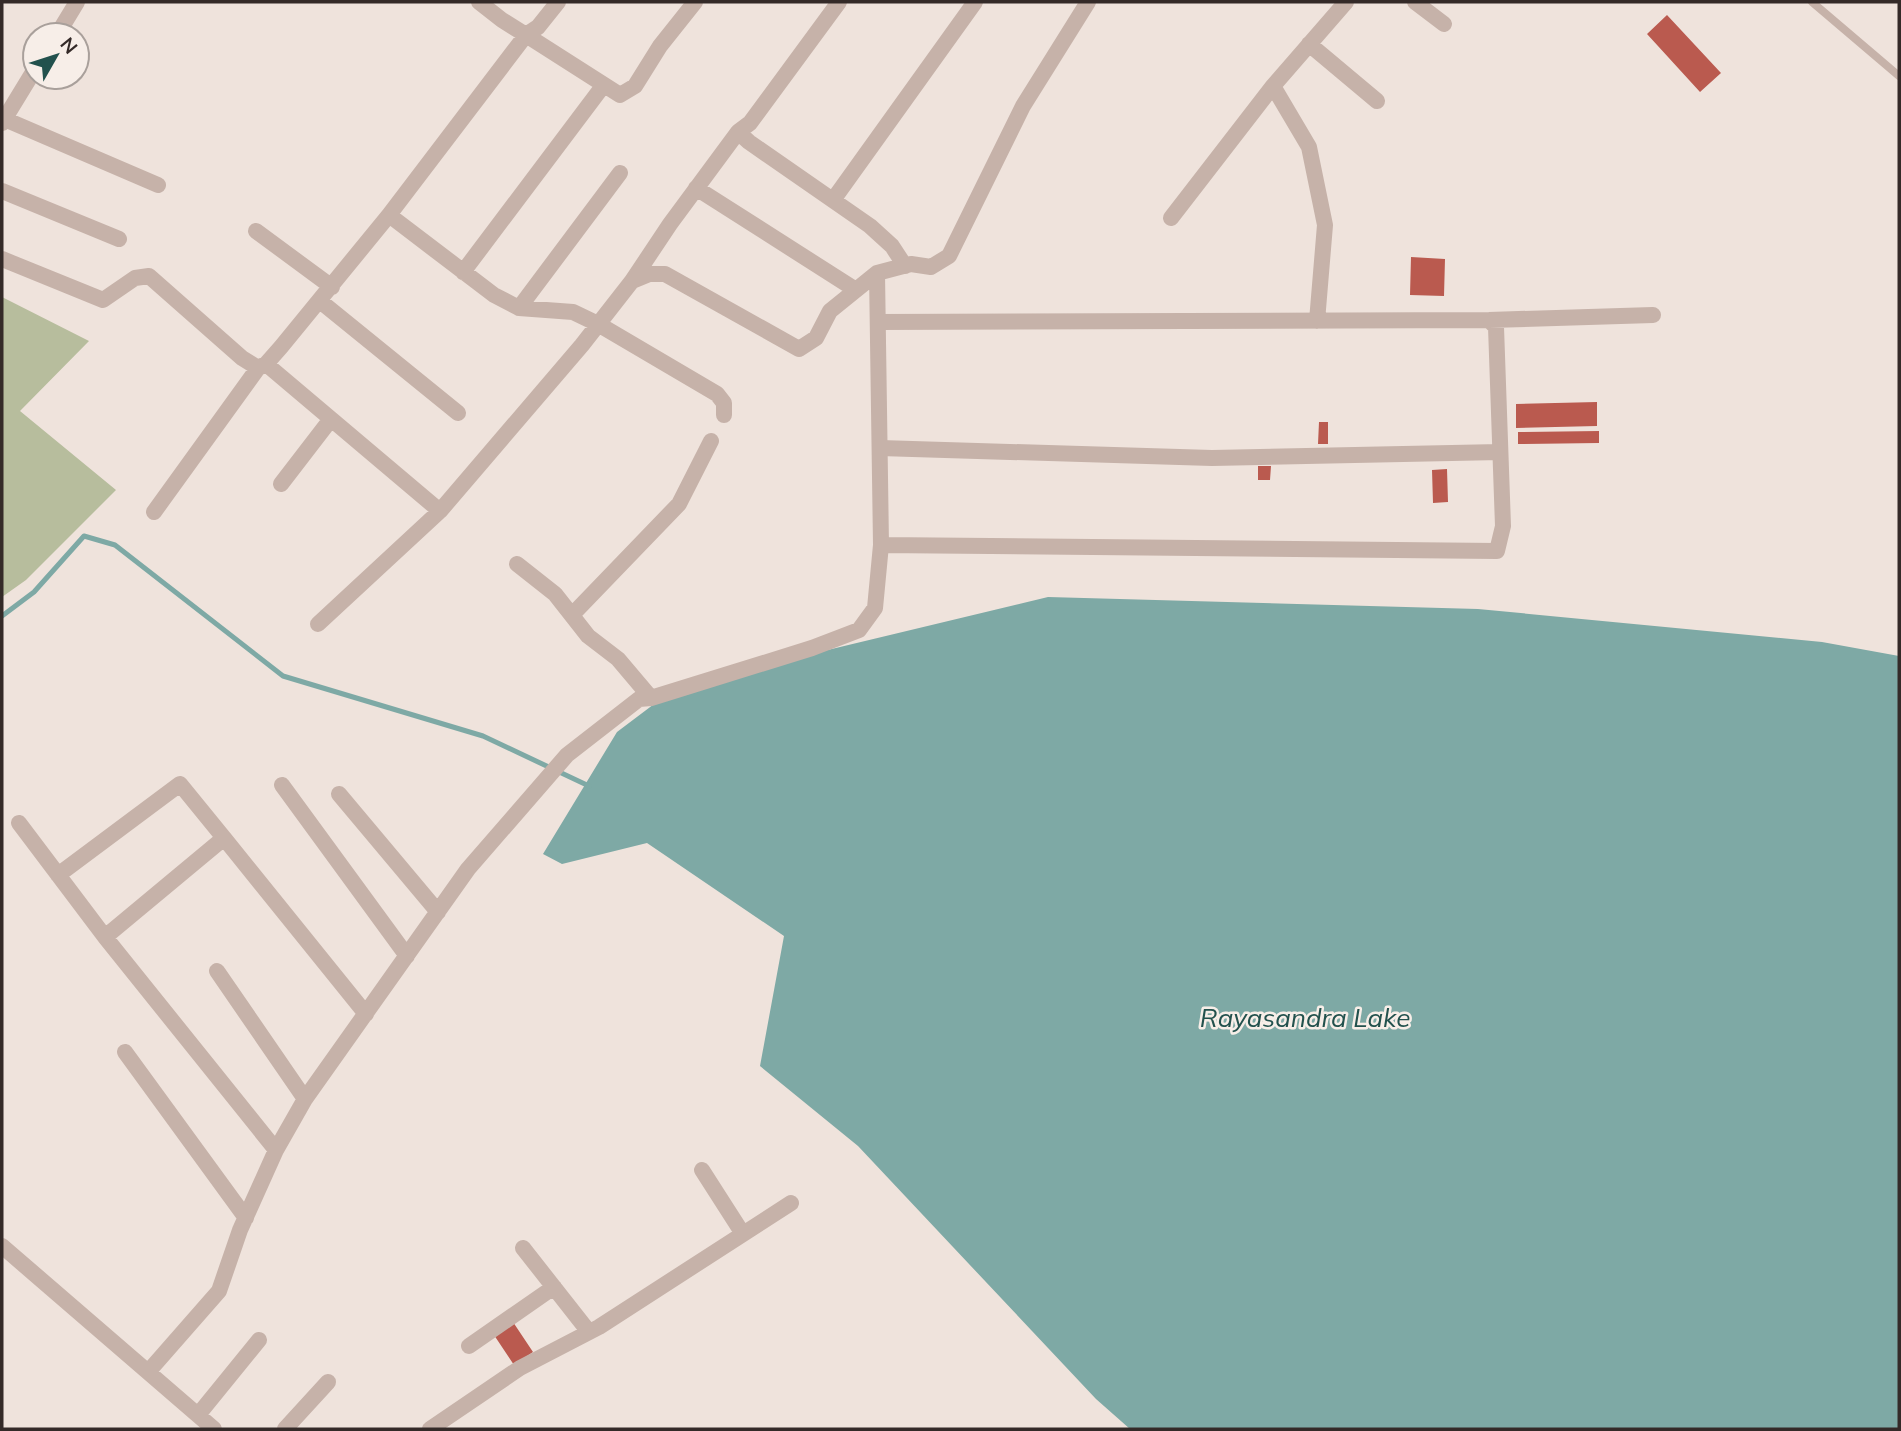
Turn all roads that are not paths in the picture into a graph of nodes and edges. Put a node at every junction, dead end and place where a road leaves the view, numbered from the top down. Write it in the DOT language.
graph roads {
  1 [pos="78,2"];
  2 [pos="479,2"];
  3 [pos="558,2"];
  4 [pos="695,2"];
  5 [pos="839,2"];
  6 [pos="975,2"];
  7 [pos="1088,2"];
  8 [pos="1346,2"];
  9 [pos="1415,2"];
  10 [pos="1812,2"];
  11 [pos="66,21"];
  12 [pos="1444,24"];
  13 [pos="526,35"];
  14 [pos="1309,44"];
  15 [pos="1899,76"];
  16 [pos="603,86"];
  17 [pos="1273,86"];
  18 [pos="21,91"];
  19 [pos="1377,101"];
  20 [pos="2,120"];
  21 [pos="738,132"];
  22 [pos="620,173"];
  23 [pos="158,185"];
  24 [pos="696,188"];
  25 [pos="2,191"];
  26 [pos="833,200"];
  27 [pos="389,215"];
  28 [pos="1171,218"];
  29 [pos="256,231"];
  30 [pos="119,239"];
  31 [pos="2,259"];
  32 [pos="905,266"];
  33 [pos="463,272"];
  34 [pos="877,273"];
  35 [pos="632,281"];
  36 [pos="332,287"];
  37 [pos="856,290"];
  38 [pos="320,301"];
  39 [pos="519,308"];
  40 [pos="1653,315"];
  41 [pos="1317,320"];
  42 [pos="1489,320"];
  43 [pos="878,323"];
  44 [pos="598,324"];
  45 [pos="262,366"];
  46 [pos="458,413"];
  47 [pos="724,415"];
  48 [pos="331,419"];
  49 [pos="711,441"];
  50 [pos="880,448"];
  51 [pos="1500,452"];
  52 [pos="281,484"];
  53 [pos="440,511"];
  54 [pos="154,512"];
  55 [pos="881,545"];
  56 [pos="517,564"];
  57 [pos="572,615"];
  58 [pos="318,624"];
  59 [pos="651,698"];
  60 [pos="282,785"];
  61 [pos="340,794"];
  62 [pos="19,823"];
  63 [pos="224,838"];
  64 [pos="58,875"];
  65 [pos="438,912"];
  66 [pos="105,937"];
  67 [pos="407,956"];
  68 [pos="217,971"];
  69 [pos="366,1014"];
  70 [pos="125,1052"];
  71 [pos="305,1099"];
  72 [pos="276,1150"];
  73 [pos="702,1170"];
  74 [pos="791,1203"];
  75 [pos="246,1218"];
  76 [pos="743,1234"];
  77 [pos="2,1246"];
  78 [pos="523,1248"];
  79 [pos="554,1287"];
  80 [pos="589,1332"];
  81 [pos="259,1340"];
  82 [pos="469,1346"];
  83 [pos="148,1372"];
  84 [pos="328,1382"];
  85 [pos="198,1415"];
  86 [pos="215,1429"];
  87 [pos="285,1429"];
  88 [pos="430,1429"];
  1 -- 11 [label="street"];
  2 -- 13 [label="street"];
  3 -- 13 [label="street"];
  4 -- 16 [label="street"];
  5 -- 21 [label="street"];
  6 -- 26 [label="street"];
  7 -- 32 [label="street"];
  8 -- 14 [label="street"];
  9 -- 12 [label="street"];
  10 -- 15 [label="lane"];
  13 -- 16 [label="street"];
  13 -- 27 [label="street"];
  14 -- 17 [label="street"];
  14 -- 19 [label="street"];
  16 -- 33 [label="street"];
  17 -- 28 [label="street"];
  17 -- 41 [label="street"];
  18 -- 20 [label="street"];
  20 -- 23 [label="street"];
  21 -- 24 [label="street"];
  21 -- 26 [label="street"];
  22 -- 39 [label="street"];
  24 -- 35 [label="street"];
  24 -- 37 [label="street"];
  25 -- 30 [label="street"];
  26 -- 32 [label="street"];
  27 -- 33 [label="street"];
  27 -- 36 [label="street"];
  29 -- 36 [label="street"];
  31 -- 45 [label="street"];
  32 -- 34 [label="street"];
  33 -- 39 [label="street"];
  34 -- 37 [label="street"];
  34 -- 43 [label="street"];
  35 -- 37 [label="street"];
  35 -- 44 [label="street"];
  36 -- 38 [label="street"];
  38 -- 45 [label="street"];
  38 -- 46 [label="street"];
  39 -- 44 [label="street"];
  40 -- 42 [label="street"];
  41 -- 42 [label="street"];
  41 -- 43 [label="street"];
  42 -- 51 [label="street"];
  43 -- 50 [label="street"];
  44 -- 47 [label="street"];
  44 -- 53 [label="street"];
  45 -- 48 [label="street"];
  45 -- 54 [label="street"];
  48 -- 52 [label="street"];
  48 -- 53 [label="street"];
  49 -- 57 [label="street"];
  50 -- 51 [label="street"];
  50 -- 55 [label="street"];
  51 -- 55 [label="street"];
  53 -- 58 [label="street"];
  55 -- 59 [label="street"];
  56 -- 57 [label="street"];
  57 -- 59 [label="street"];
  59 -- 65 [label="street"];
  60 -- 67 [label="street"];
  61 -- 65 [label="street"];
  62 -- 64 [label="street"];
  63 -- 64 [label="street"];
  63 -- 66 [label="street"];
  63 -- 69 [label="street"];
  64 -- 66 [label="street"];
  65 -- 67 [label="street"];
  66 -- 72 [label="street"];
  67 -- 69 [label="street"];
  68 -- 71 [label="street"];
  69 -- 71 [label="street"];
  70 -- 75 [label="street"];
  71 -- 72 [label="street"];
  72 -- 75 [label="street"];
  73 -- 76 [label="street"];
  74 -- 76 [label="street"];
  75 -- 83 [label="street"];
  76 -- 80 [label="street"];
  77 -- 83 [label="street"];
  78 -- 79 [label="street"];
  79 -- 80 [label="street"];
  79 -- 82 [label="street"];
  80 -- 88 [label="street"];
  81 -- 85 [label="street"];
  83 -- 85 [label="street"];
  84 -- 87 [label="street"];
  85 -- 86 [label="street"];
}
